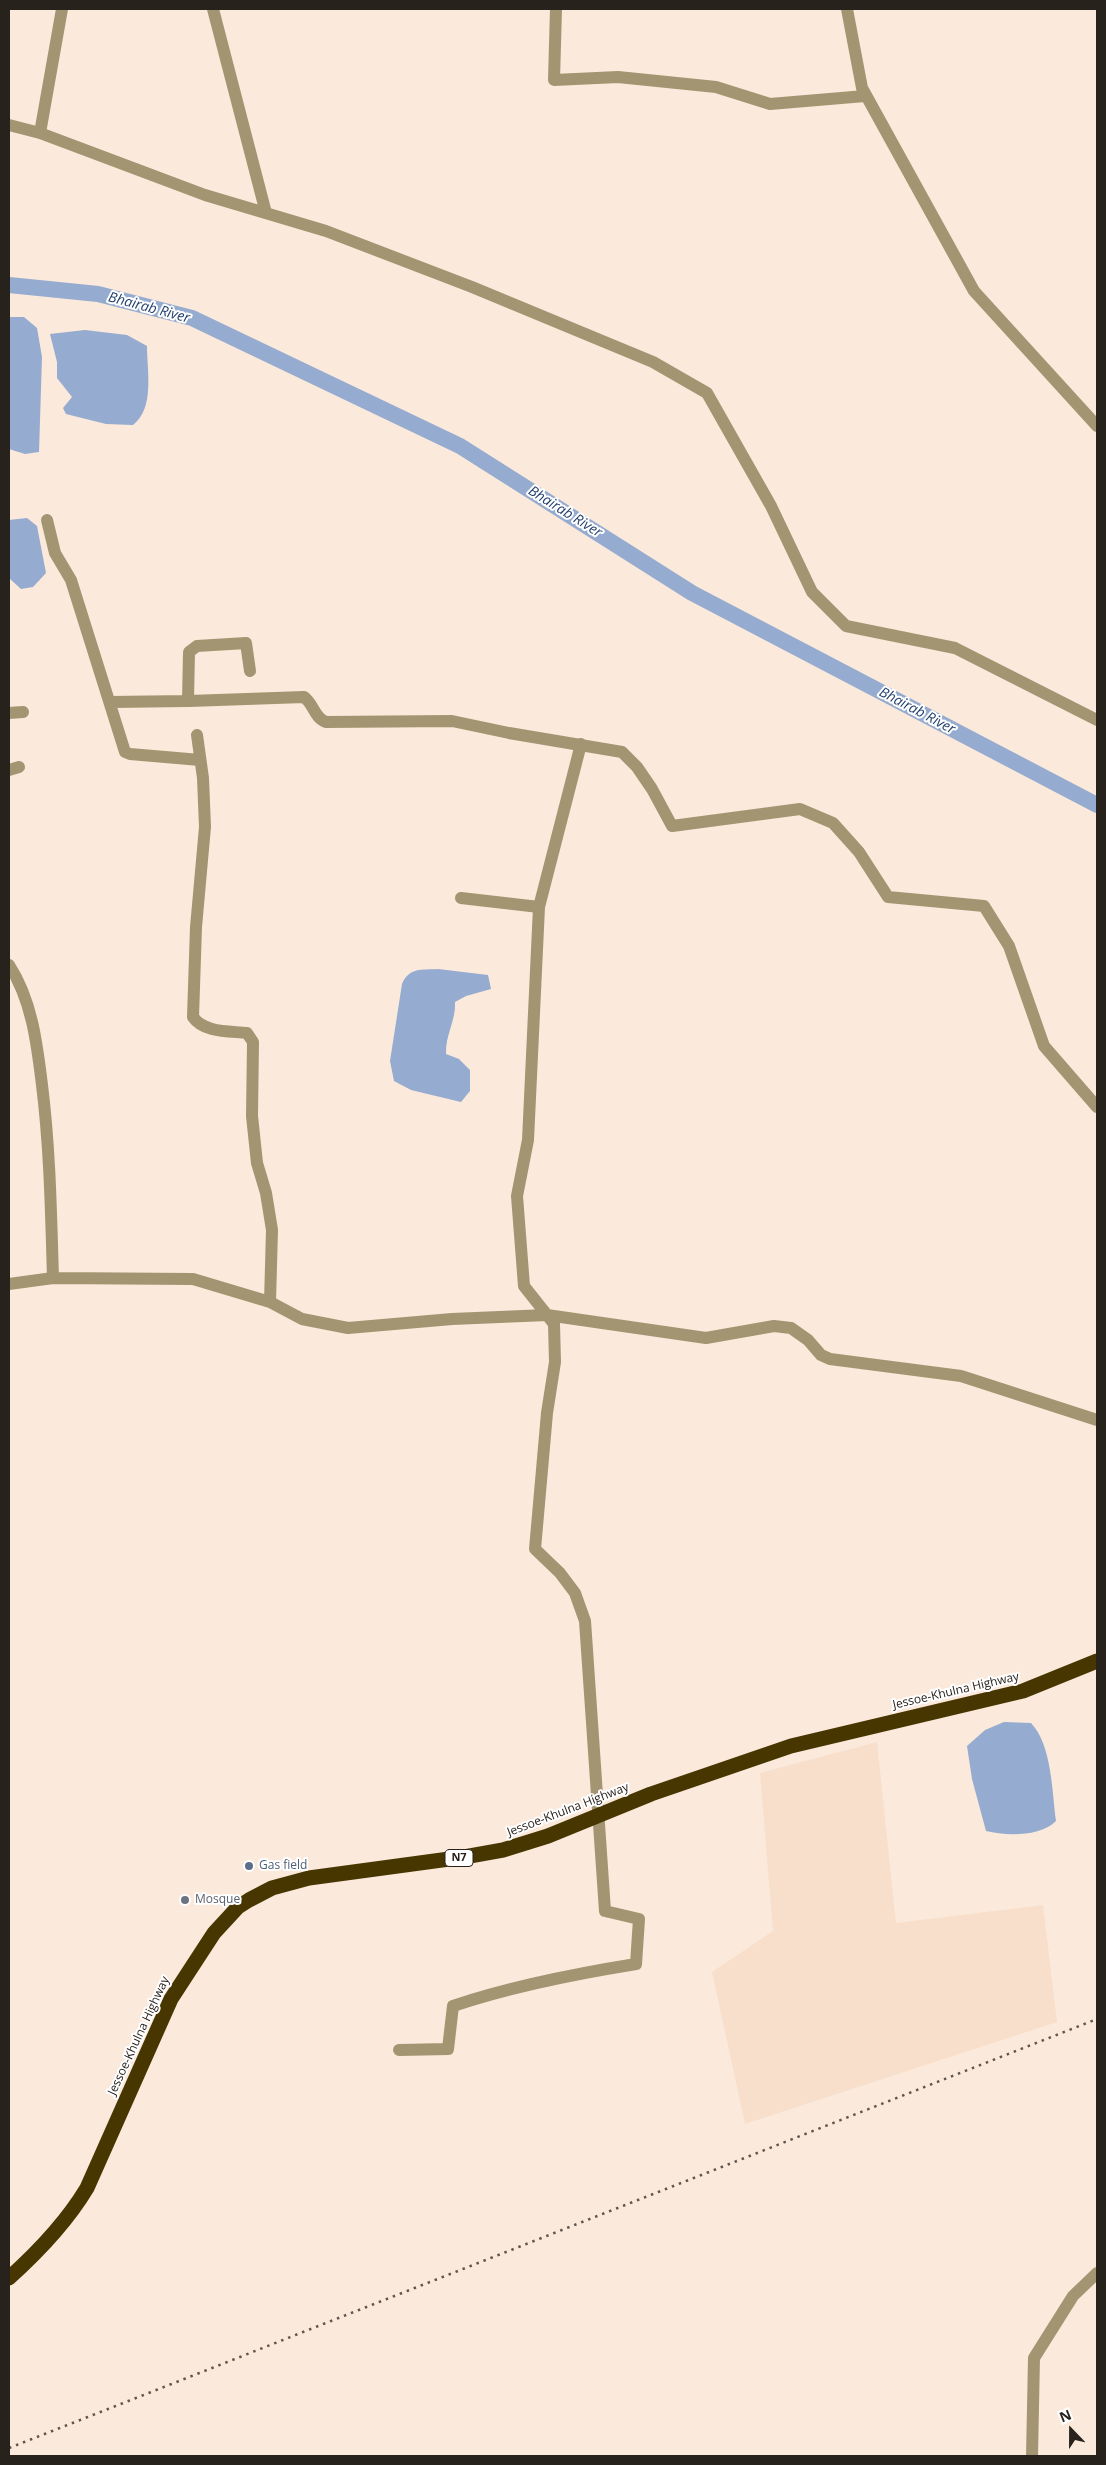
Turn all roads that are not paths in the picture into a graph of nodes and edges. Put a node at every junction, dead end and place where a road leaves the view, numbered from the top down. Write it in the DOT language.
graph roads {
  1 [pos="62,9"];
  2 [pos="213,9"];
  3 [pos="556,9"];
  4 [pos="847,9"];
  5 [pos="865,96"];
  6 [pos="9,125"];
  7 [pos="40,133"];
  8 [pos="266,213"];
  9 [pos="1097,426"];
  10 [pos="47,520"];
  11 [pos="250,671"];
  12 [pos="189,700"];
  13 [pos="110,702"];
  14 [pos="22,712"];
  15 [pos="9,713"];
  16 [pos="1097,720"];
  17 [pos="197,734"];
  18 [pos="581,744"];
  19 [pos="200,760"];
  20 [pos="461,898"];
  21 [pos="539,907"];
  22 [pos="9,965"];
  23 [pos="1097,1107"];
  24 [pos="53,1278"];
  25 [pos="9,1284"];
  26 [pos="270,1302"];
  27 [pos="547,1315"];
  28 [pos="1097,1420"];
  29 [pos="1097,1661"];
  30 [pos="597,1815"];
  31 [pos="399,2050"];
  32 [pos="1097,2273"];
  33 [pos="9,2278"];
  34 [pos="1032,2456"];
  1 -- 7 [label="street"];
  2 -- 8 [label="street"];
  3 -- 5 [label="street"];
  4 -- 5 [label="street"];
  5 -- 9 [label="street"];
  6 -- 7 [label="street"];
  7 -- 8 [label="street"];
  8 -- 16 [label="street"];
  10 -- 13 [label="street"];
  11 -- 12 [label="street"];
  12 -- 13 [label="street"];
  12 -- 18 [label="street"];
  13 -- 19 [label="street"];
  14 -- 15 [label="street"];
  17 -- 19 [label="street"];
  18 -- 21 [label="street"];
  18 -- 23 [label="street"];
  19 -- 26 [label="street"];
  20 -- 21 [label="street"];
  21 -- 27 [label="street"];
  22 -- 24 [label="street"];
  24 -- 25 [label="street"];
  24 -- 26 [label="street"];
  26 -- 27 [label="street"];
  27 -- 28 [label="street"];
  27 -- 30 [label="street"];
  29 -- 30 [label="highway, Jessoe-Khulna Highway / N7"];
  30 -- 31 [label="street"];
  30 -- 33 [label="highway, Jessoe-Khulna Highway / N7"];
  32 -- 34 [label="street"];
}
